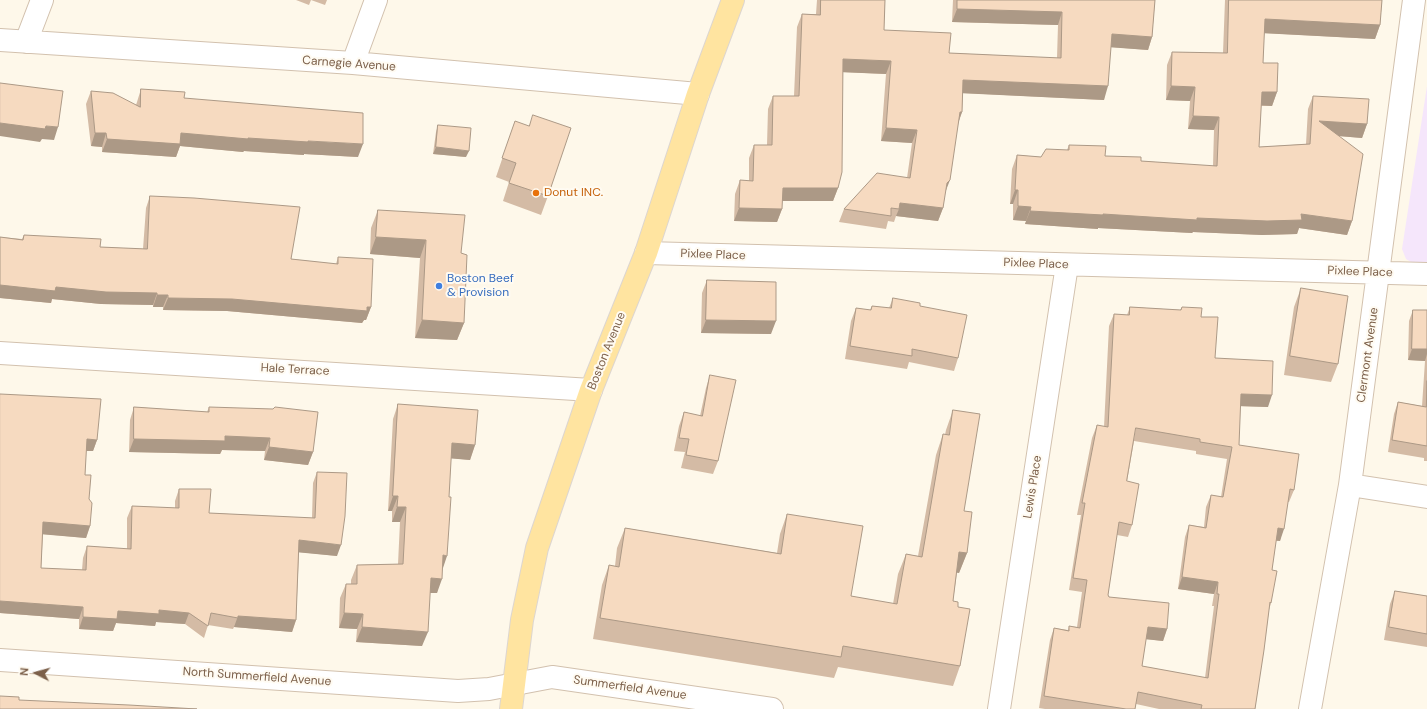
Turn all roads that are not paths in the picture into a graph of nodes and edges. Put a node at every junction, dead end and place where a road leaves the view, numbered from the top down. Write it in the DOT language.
graph roads {
  1 [pos="42,0"];
  2 [pos="376,0"];
  3 [pos="733,0"];
  4 [pos="1414,0"];
  5 [pos="0,40"];
  6 [pos="26,42"];
  7 [pos="353,63"];
  8 [pos="698,94"];
  9 [pos="646,253"];
  10 [pos="1067,265"];
  11 [pos="1379,272"];
  12 [pos="1427,274"];
  13 [pos="0,353"];
  14 [pos="591,390"];
  15 [pos="1350,485"];
  16 [pos="1427,497"];
  17 [pos="0,660"];
  18 [pos="513,684"];
  19 [pos="511,709"];
  20 [pos="772,709"];
  21 [pos="999,709"];
  22 [pos="1310,709"];
  1 -- 6 [label="street"];
  2 -- 7 [label="street"];
  3 -- 8 [label="main road, Boston Avenue"];
  4 -- 11 [label="street, Clermont Avenue"];
  5 -- 6 [label="street, Carnegie Avenue"];
  6 -- 7 [label="street, Carnegie Avenue"];
  7 -- 8 [label="street, Carnegie Avenue"];
  8 -- 9 [label="main road, Boston Avenue"];
  9 -- 10 [label="street, Pixlee Place"];
  9 -- 14 [label="main road, Boston Avenue"];
  10 -- 11 [label="street, Pixlee Place"];
  10 -- 21 [label="street, Lewis Place"];
  11 -- 12 [label="street, Pixlee Place"];
  11 -- 15 [label="street, Clermont Avenue"];
  13 -- 14 [label="street, Hale Terrace"];
  14 -- 18 [label="main road, Boston Avenue"];
  15 -- 16 [label="street"];
  15 -- 22 [label="street, Clermont Avenue"];
  17 -- 18 [label="street, North Summerfield Avenue"];
  18 -- 19 [label="main road, Boston Avenue"];
  18 -- 20 [label="street, Summerfield Avenue"];
}
